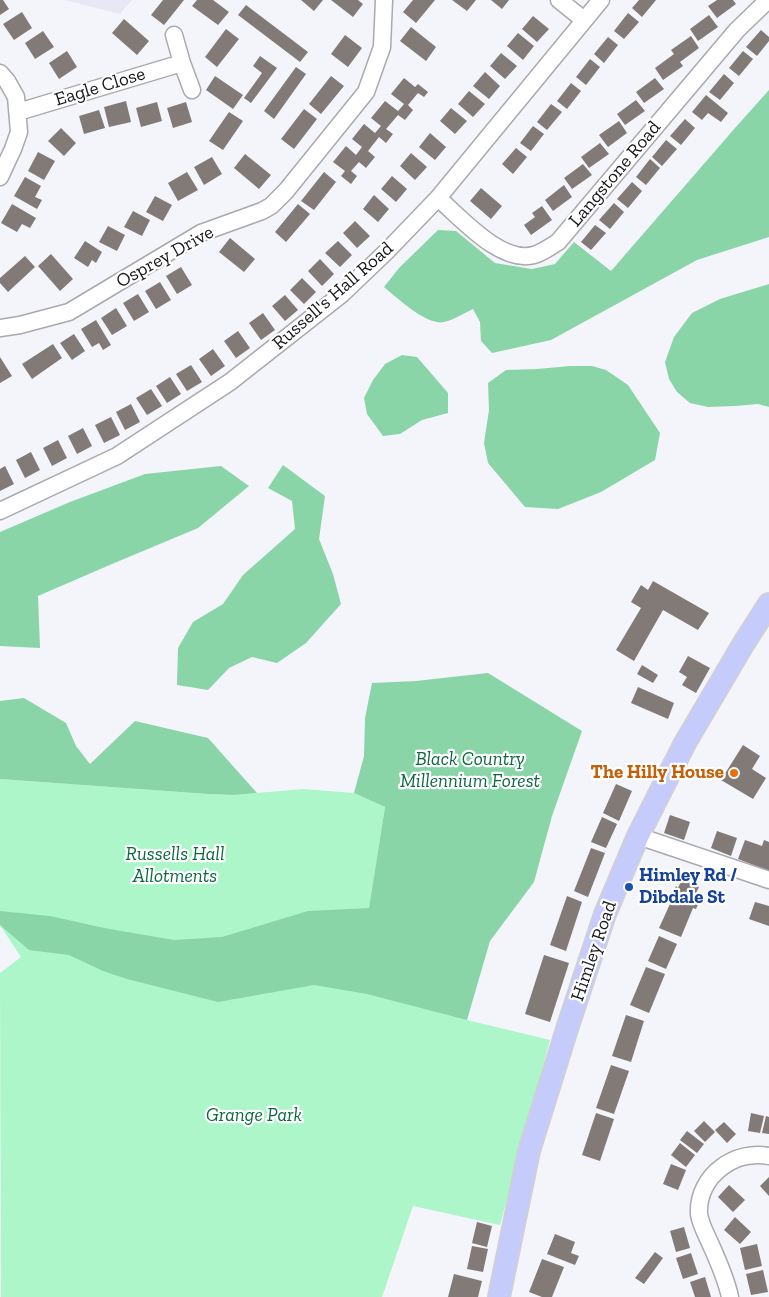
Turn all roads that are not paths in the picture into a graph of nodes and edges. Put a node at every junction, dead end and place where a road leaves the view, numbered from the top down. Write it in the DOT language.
graph roads {
  1 [pos="384,0"];
  2 [pos="559,0"];
  3 [pos="600,0"];
  4 [pos="768,0"];
  5 [pos="584,20"];
  6 [pos="174,35"];
  7 [pos="182,63"];
  8 [pos="0,73"];
  9 [pos="192,90"];
  10 [pos="18,112"];
  11 [pos="0,178"];
  12 [pos="438,198"];
  13 [pos="0,328"];
  14 [pos="0,511"];
  15 [pos="769,604"];
  16 [pos="638,836"];
  17 [pos="769,880"];
  18 [pos="769,1156"];
  19 [pos="499,1297"];
  20 [pos="730,1297"];
  1 -- 13 [label="street, Osprey Drive"];
  2 -- 5 [label="street"];
  3 -- 5 [label="street, Russell's Hall Road"];
  4 -- 12 [label="street, Langstone Road"];
  5 -- 12 [label="street, Russell's Hall Road"];
  6 -- 7 [label="street"];
  7 -- 9 [label="street"];
  7 -- 10 [label="street, Eagle Close"];
  8 -- 10 [label="street"];
  10 -- 11 [label="street"];
  12 -- 14 [label="street, Russell's Hall Road"];
  15 -- 16 [label="main road, Himley Road"];
  16 -- 17 [label="street"];
  16 -- 19 [label="main road, Himley Road"];
  18 -- 20 [label="street"];
}
